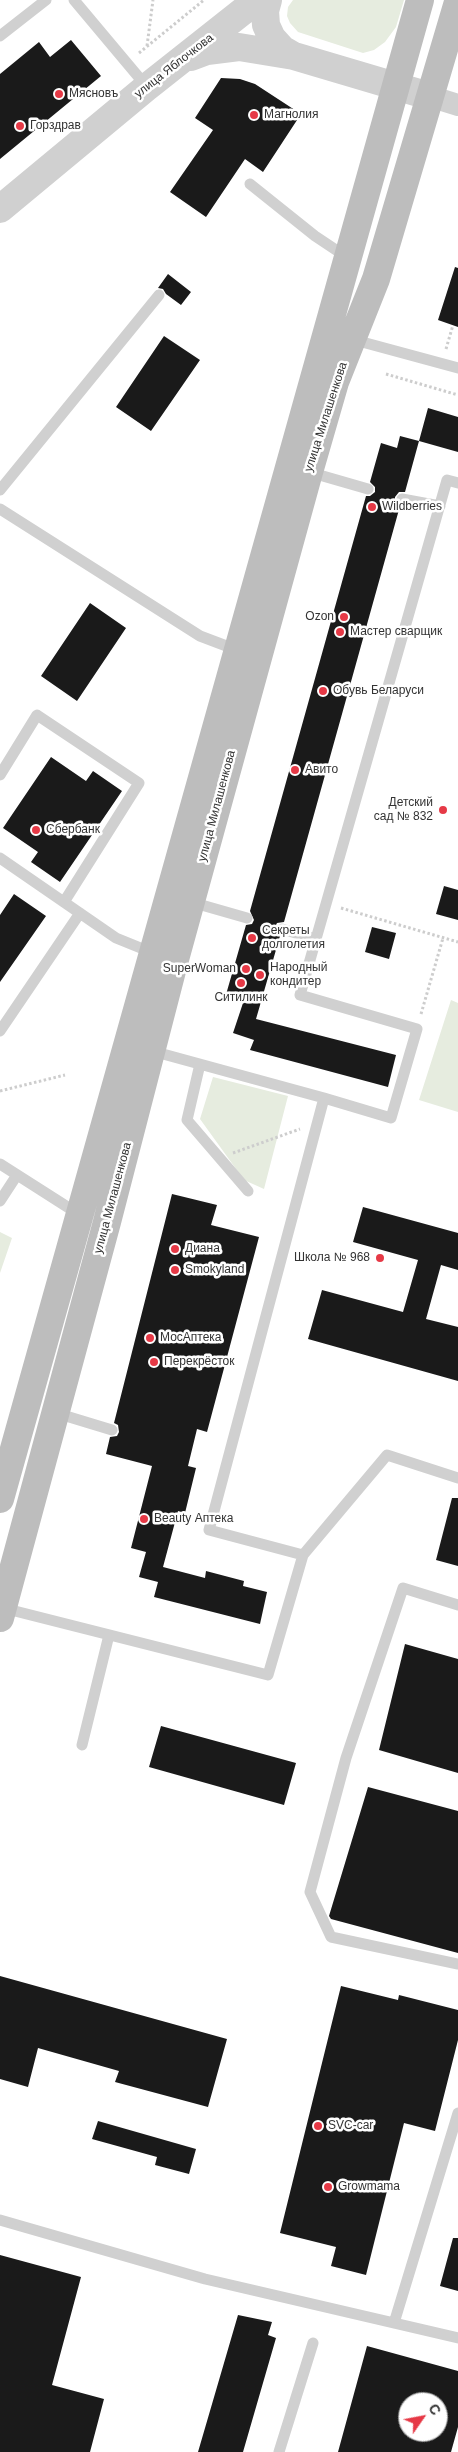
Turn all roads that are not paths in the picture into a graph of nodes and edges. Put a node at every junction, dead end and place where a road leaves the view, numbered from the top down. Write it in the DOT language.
graph roads {
  1 [pos="46,0"];
  2 [pos="74,0"];
  3 [pos="257,0"];
  4 [pos="268,0"];
  5 [pos="420,0"];
  6 [pos="458,2"];
  7 [pos="0,36"];
  8 [pos="294,56"];
  9 [pos="179,62"];
  10 [pos="147,87"];
  11 [pos="396,87"];
  12 [pos="429,96"];
  13 [pos="458,105"];
  14 [pos="250,184"];
  15 [pos="0,209"];
  16 [pos="349,259"];
  17 [pos="159,296"];
  18 [pos="336,307"];
  19 [pos="352,340"];
  20 [pos="458,368"];
  21 [pos="308,472"];
  22 [pos="458,483"];
  23 [pos="368,489"];
  24 [pos="0,490"];
  25 [pos="402,499"];
  26 [pos="440,506"];
  27 [pos="0,509"];
  28 [pos="237,650"];
  29 [pos="0,775"];
  30 [pos="0,858"];
  31 [pos="64,902"];
  32 [pos="191,902"];
  33 [pos="80,913"];
  34 [pos="248,918"];
  35 [pos="282,929"];
  36 [pos="316,939"];
  37 [pos="153,954"];
  38 [pos="0,1031"];
  39 [pos="152,1050"];
  40 [pos="200,1064"];
  41 [pos="324,1098"];
  42 [pos="0,1164"];
  43 [pos="17,1175"];
  44 [pos="248,1191"];
  45 [pos="0,1201"];
  46 [pos="80,1215"];
  47 [pos="56,1413"];
  48 [pos="112,1430"];
  49 [pos="458,1478"];
  50 [pos="0,1499"];
  51 [pos="303,1555"];
  52 [pos="458,1605"];
  53 [pos="1,1613"];
  54 [pos="109,1635"];
  55 [pos="82,1746"];
  56 [pos="458,1964"];
  57 [pos="458,2113"];
  58 [pos="0,2220"];
  59 [pos="394,2322"];
  60 [pos="458,2338"];
  61 [pos="312,2343"];
  62 [pos="279,2452"];
  1 -- 7 [label="lane"];
  2 -- 10 [label="lane"];
  3 -- 9 [label="street, улица Яблочкова"];
  4 -- 8 [label="street"];
  5 -- 11 [label="main road, улица Милашенкова"];
  6 -- 12 [label="main road, улица Милашенкова"];
  8 -- 9 [label="street"];
  8 -- 11 [label="street"];
  9 -- 10 [label="street, улица Яблочкова"];
  10 -- 15 [label="street, улица Яблочкова"];
  11 -- 12 [label="street"];
  11 -- 16 [label="main road, улица Милашенкова"];
  12 -- 13 [label="street"];
  12 -- 19 [label="main road, улица Милашенкова"];
  14 -- 16 [label="lane"];
  16 -- 18 [label="main road, улица Милашенкова"];
  17 -- 24 [label="lane"];
  18 -- 19 [label="lane"];
  18 -- 28 [label="main road, улица Милашенкова"];
  19 -- 20 [label="lane"];
  19 -- 21 [label="main road, улица Милашенкова"];
  21 -- 23 [label="lane"];
  21 -- 32 [label="main road, улица Милашенкова"];
  22 -- 26 [label="lane"];
  25 -- 26 [label="lane"];
  26 -- 36 [label="lane"];
  27 -- 28 [label="lane"];
  28 -- 37 [label="main road, улица Милашенкова"];
  29 -- 31 [label="lane"];
  30 -- 31 [label="lane"];
  31 -- 33 [label="lane"];
  32 -- 34 [label="lane"];
  32 -- 39 [label="main road, улица Милашенкова"];
  33 -- 37 [label="lane"];
  33 -- 38 [label="lane"];
  35 -- 36 [label="lane"];
  36 -- 41 [label="lane"];
  37 -- 46 [label="main road, улица Милашенкова"];
  39 -- 40 [label="lane"];
  39 -- 47 [label="main road, улица Милашенкова"];
  40 -- 41 [label="lane"];
  40 -- 44 [label="lane"];
  41 -- 51 [label="lane"];
  42 -- 43 [label="lane"];
  43 -- 45 [label="lane"];
  43 -- 46 [label="lane"];
  46 -- 50 [label="main road, улица Милашенкова"];
  47 -- 48 [label="lane"];
  47 -- 53 [label="main road, улица Милашенкова"];
  49 -- 51 [label="lane"];
  51 -- 54 [label="lane"];
  52 -- 56 [label="lane"];
  53 -- 54 [label="lane"];
  54 -- 55 [label="lane"];
  57 -- 59 [label="lane"];
  58 -- 59 [label="lane"];
  59 -- 60 [label="lane"];
  61 -- 62 [label="lane"];
}
